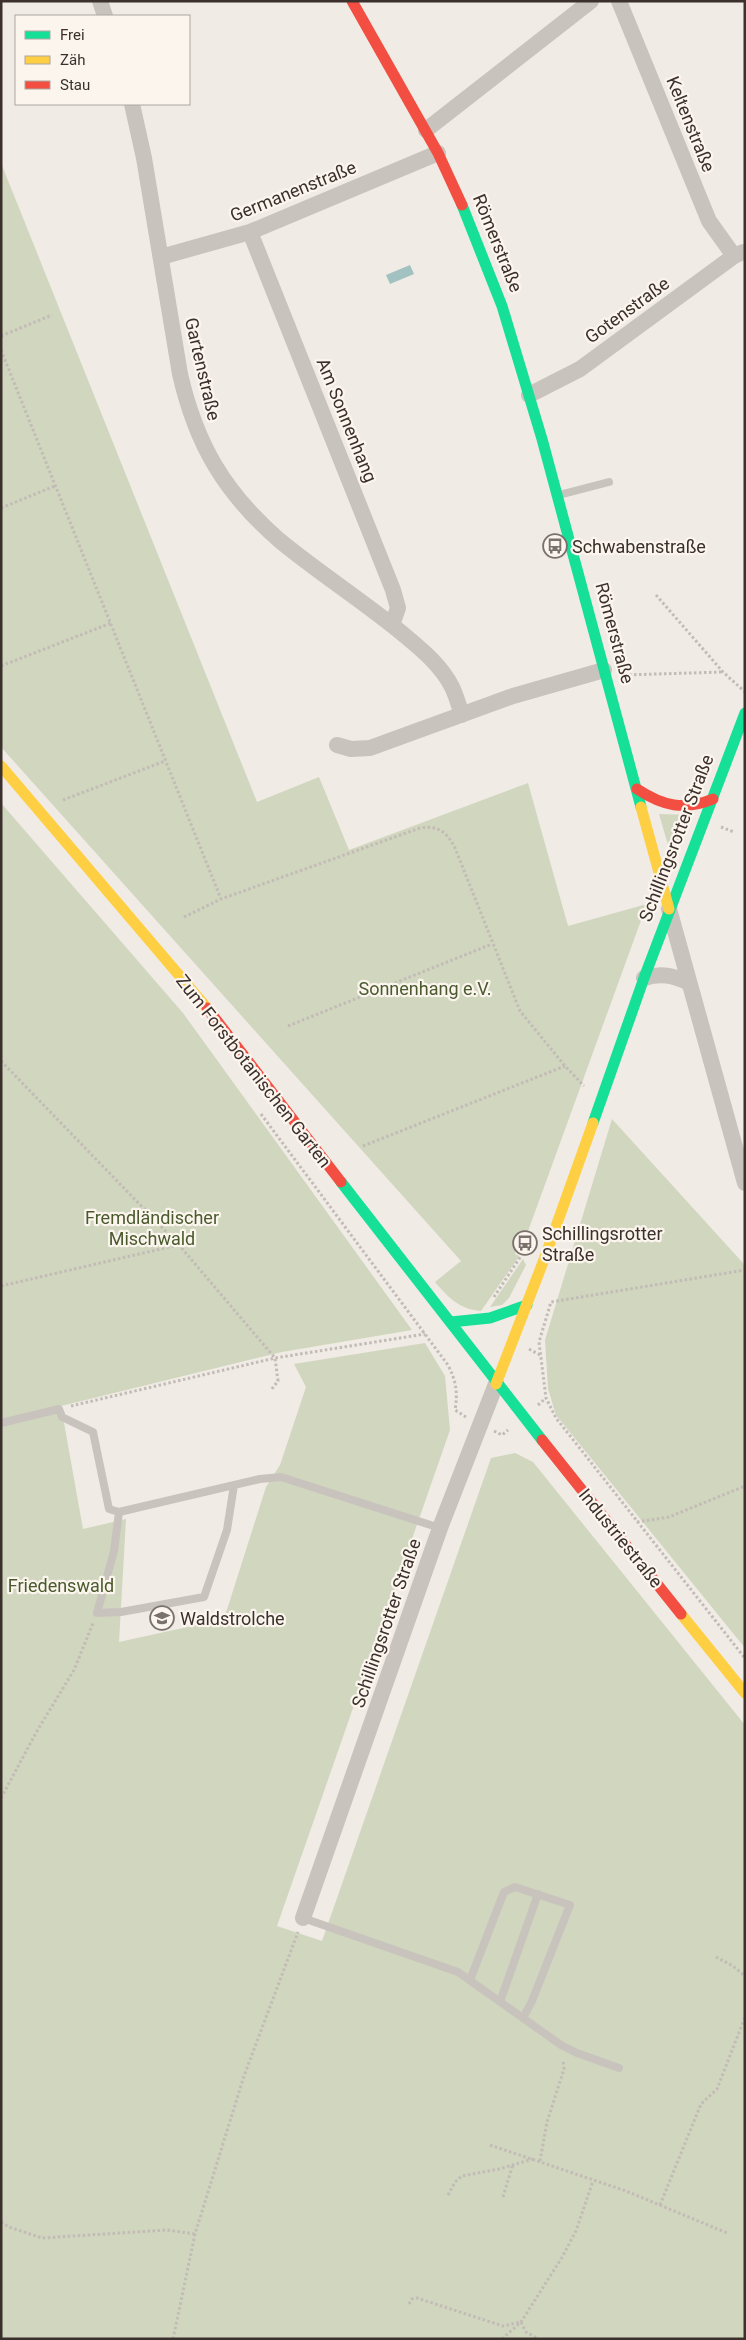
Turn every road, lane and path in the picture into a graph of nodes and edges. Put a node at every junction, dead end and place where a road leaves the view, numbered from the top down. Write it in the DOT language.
graph roads {
  1 [pos="100,1"];
  2 [pos="352,1"];
  3 [pos="591,1"];
  4 [pos="619,1"];
  5 [pos="105,15"];
  6 [pos="132,105"];
  7 [pos="426,130"];
  8 [pos="438,153"];
  9 [pos="250,232"];
  10 [pos="740,254"];
  11 [pos="161,257"];
  12 [pos="52,315"];
  13 [pos="1,336"];
  14 [pos="1,350"];
  15 [pos="529,395"];
  16 [pos="609,482"];
  17 [pos="56,486"];
  18 [pos="557,496"];
  19 [pos="1,508"];
  20 [pos="656,595"];
  21 [pos="111,623"];
  22 [pos="392,625"];
  23 [pos="1,666"];
  24 [pos="604,670"];
  25 [pos="723,672"];
  26 [pos="745,692"];
  27 [pos="745,713"];
  28 [pos="462,715"];
  29 [pos="337,745"];
  30 [pos="165,760"];
  31 [pos="1,766"];
  32 [pos="637,789"];
  33 [pos="713,798"];
  34 [pos="63,800"];
  35 [pos="221,899"];
  36 [pos="669,909"];
  37 [pos="184,916"];
  38 [pos="492,944"];
  39 [pos="644,978"];
  40 [pos="690,983"];
  41 [pos="288,1026"];
  42 [pos="1,1061"];
  43 [pos="565,1066"];
  44 [pos="598,1100"];
  45 [pos="257,1108"];
  46 [pos="363,1146"];
  47 [pos="745,1183"];
  48 [pos="179,1245"];
  49 [pos="745,1270"];
  50 [pos="1,1286"];
  51 [pos="527,1305"];
  52 [pos="450,1322"];
  53 [pos="425,1334"];
  54 [pos="275,1358"];
  55 [pos="496,1384"];
  56 [pos="271,1390"];
  57 [pos="59,1409"];
  58 [pos="455,1410"];
  59 [pos="1,1423"];
  60 [pos="234,1485"];
  61 [pos="745,1486"];
  62 [pos="119,1512"];
  63 [pos="637,1522"];
  64 [pos="440,1528"];
  65 [pos="97,1613"];
  66 [pos="745,1658"];
  67 [pos="745,1693"];
  68 [pos="1,1798"];
  69 [pos="538,1894"];
  70 [pos="303,1918"];
  71 [pos="716,1957"];
  72 [pos="745,1976"];
  73 [pos="470,1980"];
  74 [pos="500,2002"];
  75 [pos="745,2017"];
  76 [pos="523,2018"];
  77 [pos="561,2045"];
  78 [pos="619,2068"];
  79 [pos="490,2145"];
  80 [pos="533,2158"];
  81 [pos="540,2160"];
  82 [pos="514,2163"];
  83 [pos="593,2180"];
  84 [pos="448,2195"];
  85 [pos="503,2197"];
  86 [pos="660,2205"];
  87 [pos="1,2222"];
  88 [pos="727,2233"];
  89 [pos="195,2234"];
  90 [pos="409,2304"];
  91 [pos="521,2322"];
  92 [pos="173,2339"];
  93 [pos="502,2339"];
  94 [pos="538,2339"];
  1 -- 5 [label="street"];
  2 -- 7 [label="street, Römerstraße"];
  3 -- 7 [label="street"];
  4 -- 10 [label="street, Keltenstraße"];
  6 -- 11 [label="street, Gartenstraße"];
  7 -- 8 [label="street, Römerstraße"];
  8 -- 9 [label="street, Germanenstraße"];
  8 -- 15 [label="street, Römerstraße"];
  9 -- 11 [label="street, Germanenstraße"];
  9 -- 22 [label="street, Am Sonnenhang"];
  10 -- 15 [label="street, Gotenstraße"];
  11 -- 22 [label="street, Gartenstraße"];
  12 -- 13 [label="path"];
  14 -- 17 [label="path"];
  15 -- 18 [label="street, Römerstraße"];
  16 -- 18 [label="lane"];
  17 -- 19 [label="path"];
  17 -- 21 [label="path"];
  18 -- 24 [label="street, Römerstraße"];
  20 -- 25 [label="path"];
  21 -- 23 [label="path"];
  21 -- 30 [label="path"];
  22 -- 28 [label="street, Gartenstraße"];
  24 -- 25 [label="path"];
  24 -- 28 [label="street"];
  24 -- 32 [label="street, Römerstraße"];
  25 -- 26 [label="path"];
  27 -- 33 [label="street, Schillingsrotter Straße"];
  28 -- 29 [label="street"];
  30 -- 34 [label="path"];
  30 -- 35 [label="path"];
  31 -- 52 [label="street, Zum Forstbotanischen Garten"];
  32 -- 33 [label="street"];
  32 -- 36 [label="street, Römerstraße"];
  33 -- 36 [label="street, Schillingsrotter Straße"];
  35 -- 37 [label="path"];
  35 -- 38 [label="path"];
  36 -- 39 [label="street, Schillingsrotter Straße"];
  36 -- 40 [label="street, Römerstraße"];
  38 -- 41 [label="path"];
  38 -- 43 [label="path"];
  39 -- 40 [label="street"];
  39 -- 44 [label="street, Schillingsrotter Straße"];
  40 -- 47 [label="street, Römerstraße"];
  42 -- 48 [label="path"];
  43 -- 44 [label="path"];
  43 -- 46 [label="path"];
  44 -- 51 [label="street, Schillingsrotter Straße"];
  45 -- 53 [label="path"];
  48 -- 50 [label="path"];
  48 -- 54 [label="path"];
  49 -- 63 [label="path"];
  51 -- 52 [label="street"];
  51 -- 55 [label="street, Schillingsrotter Straße"];
  52 -- 55 [label="street, Zum Forstbotanischen Garten"];
  53 -- 54 [label="path"];
  53 -- 58 [label="path"];
  54 -- 56 [label="path"];
  54 -- 57 [label="path"];
  55 -- 64 [label="street, Schillingsrotter Straße"];
  55 -- 67 [label="street, Industriestraße"];
  57 -- 59 [label="lane"];
  57 -- 62 [label="lane"];
  60 -- 62 [label="lane"];
  60 -- 64 [label="lane"];
  60 -- 65 [label="lane"];
  61 -- 63 [label="path"];
  62 -- 65 [label="lane"];
  63 -- 66 [label="path"];
  64 -- 70 [label="street, Schillingsrotter Straße"];
  65 -- 68 [label="path"];
  69 -- 73 [label="lane"];
  69 -- 74 [label="lane"];
  69 -- 76 [label="lane"];
  70 -- 73 [label="lane"];
  70 -- 89 [label="path"];
  71 -- 72 [label="path"];
  73 -- 74 [label="lane"];
  74 -- 76 [label="lane"];
  75 -- 86 [label="path"];
  76 -- 77 [label="lane"];
  77 -- 78 [label="lane"];
  77 -- 81 [label="path"];
  79 -- 80 [label="path"];
  80 -- 81 [label="path"];
  80 -- 82 [label="path"];
  81 -- 83 [label="path"];
  82 -- 84 [label="path"];
  82 -- 85 [label="path"];
  83 -- 86 [label="path"];
  83 -- 91 [label="path"];
  86 -- 88 [label="path"];
  87 -- 89 [label="path"];
  89 -- 92 [label="path"];
  90 -- 91 [label="path"];
  91 -- 93 [label="path"];
  91 -- 94 [label="path"];
}
